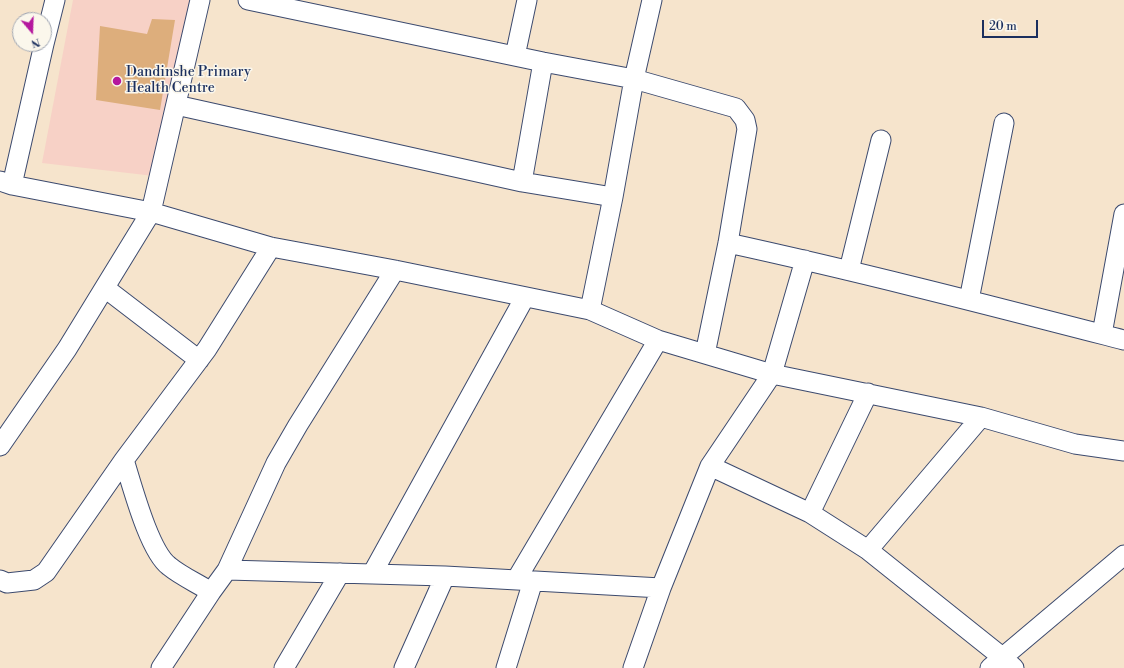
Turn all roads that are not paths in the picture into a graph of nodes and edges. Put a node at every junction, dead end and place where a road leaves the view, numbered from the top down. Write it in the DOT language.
graph roads {
  1 [pos="55,0"];
  2 [pos="200,0"];
  3 [pos="248,0"];
  4 [pos="527,0"];
  5 [pos="652,0"];
  6 [pos="52,12"];
  7 [pos="42,52"];
  8 [pos="515,56"];
  9 [pos="543,62"];
  10 [pos="634,79"];
  11 [pos="176,105"];
  12 [pos="1004,123"];
  13 [pos="881,140"];
  14 [pos="522,182"];
  15 [pos="6,183"];
  16 [pos="613,197"];
  17 [pos="151,212"];
  18 [pos="1124,214"];
  19 [pos="728,242"];
  20 [pos="271,247"];
  21 [pos="806,260"];
  22 [pos="395,270"];
  23 [pos="849,270"];
  24 [pos="105,288"];
  25 [pos="525,297"];
  26 [pos="969,300"];
  27 [pos="590,310"];
  28 [pos="1102,334"];
  29 [pos="658,340"];
  30 [pos="1124,340"];
  31 [pos="705,354"];
  32 [pos="199,360"];
  33 [pos="772,374"];
  34 [pos="868,393"];
  35 [pos="981,417"];
  36 [pos="0,446"];
  37 [pos="1124,451"];
  38 [pos="124,460"];
  39 [pos="710,466"];
  40 [pos="810,513"];
  41 [pos="868,550"];
  42 [pos="1124,554"];
  43 [pos="228,570"];
  44 [pos="340,573"];
  45 [pos="372,574"];
  46 [pos="445,576"];
  47 [pos="0,580"];
  48 [pos="525,581"];
  49 [pos="661,588"];
  50 [pos="211,592"];
  51 [pos="1002,664"];
  52 [pos="161,668"];
  53 [pos="284,668"];
  54 [pos="404,668"];
  55 [pos="506,668"];
  56 [pos="633,668"];
  1 -- 6 [label="street"];
  2 -- 11 [label="street"];
  3 -- 8 [label="street"];
  4 -- 8 [label="street"];
  5 -- 10 [label="street"];
  7 -- 15 [label="street"];
  8 -- 9 [label="street"];
  9 -- 10 [label="street"];
  9 -- 14 [label="street"];
  10 -- 16 [label="street"];
  10 -- 19 [label="street"];
  11 -- 14 [label="street"];
  11 -- 17 [label="street"];
  12 -- 26 [label="street"];
  13 -- 23 [label="street"];
  14 -- 16 [label="street"];
  15 -- 17 [label="street"];
  16 -- 27 [label="street"];
  17 -- 20 [label="street"];
  17 -- 24 [label="street"];
  18 -- 28 [label="street"];
  19 -- 21 [label="street"];
  19 -- 31 [label="street"];
  20 -- 22 [label="street"];
  20 -- 32 [label="street"];
  21 -- 23 [label="street"];
  21 -- 33 [label="street"];
  22 -- 25 [label="street"];
  22 -- 43 [label="street"];
  23 -- 26 [label="street"];
  24 -- 32 [label="street"];
  24 -- 36 [label="street"];
  25 -- 27 [label="street"];
  25 -- 45 [label="street"];
  26 -- 28 [label="street"];
  27 -- 29 [label="street"];
  28 -- 30 [label="street"];
  29 -- 31 [label="street"];
  29 -- 48 [label="street"];
  31 -- 33 [label="street"];
  32 -- 38 [label="street"];
  33 -- 34 [label="street"];
  33 -- 39 [label="street"];
  34 -- 35 [label="street"];
  34 -- 40 [label="street"];
  35 -- 37 [label="street"];
  35 -- 41 [label="street"];
  38 -- 47 [label="street"];
  38 -- 50 [label="street"];
  39 -- 40 [label="street"];
  39 -- 49 [label="street"];
  40 -- 41 [label="street"];
  41 -- 51 [label="street"];
  42 -- 51 [label="street"];
  43 -- 44 [label="street"];
  43 -- 50 [label="street"];
  44 -- 45 [label="street"];
  44 -- 53 [label="street"];
  45 -- 46 [label="street"];
  46 -- 48 [label="street"];
  46 -- 54 [label="street"];
  48 -- 49 [label="street"];
  48 -- 55 [label="street"];
  49 -- 56 [label="street"];
  50 -- 52 [label="street"];
}
